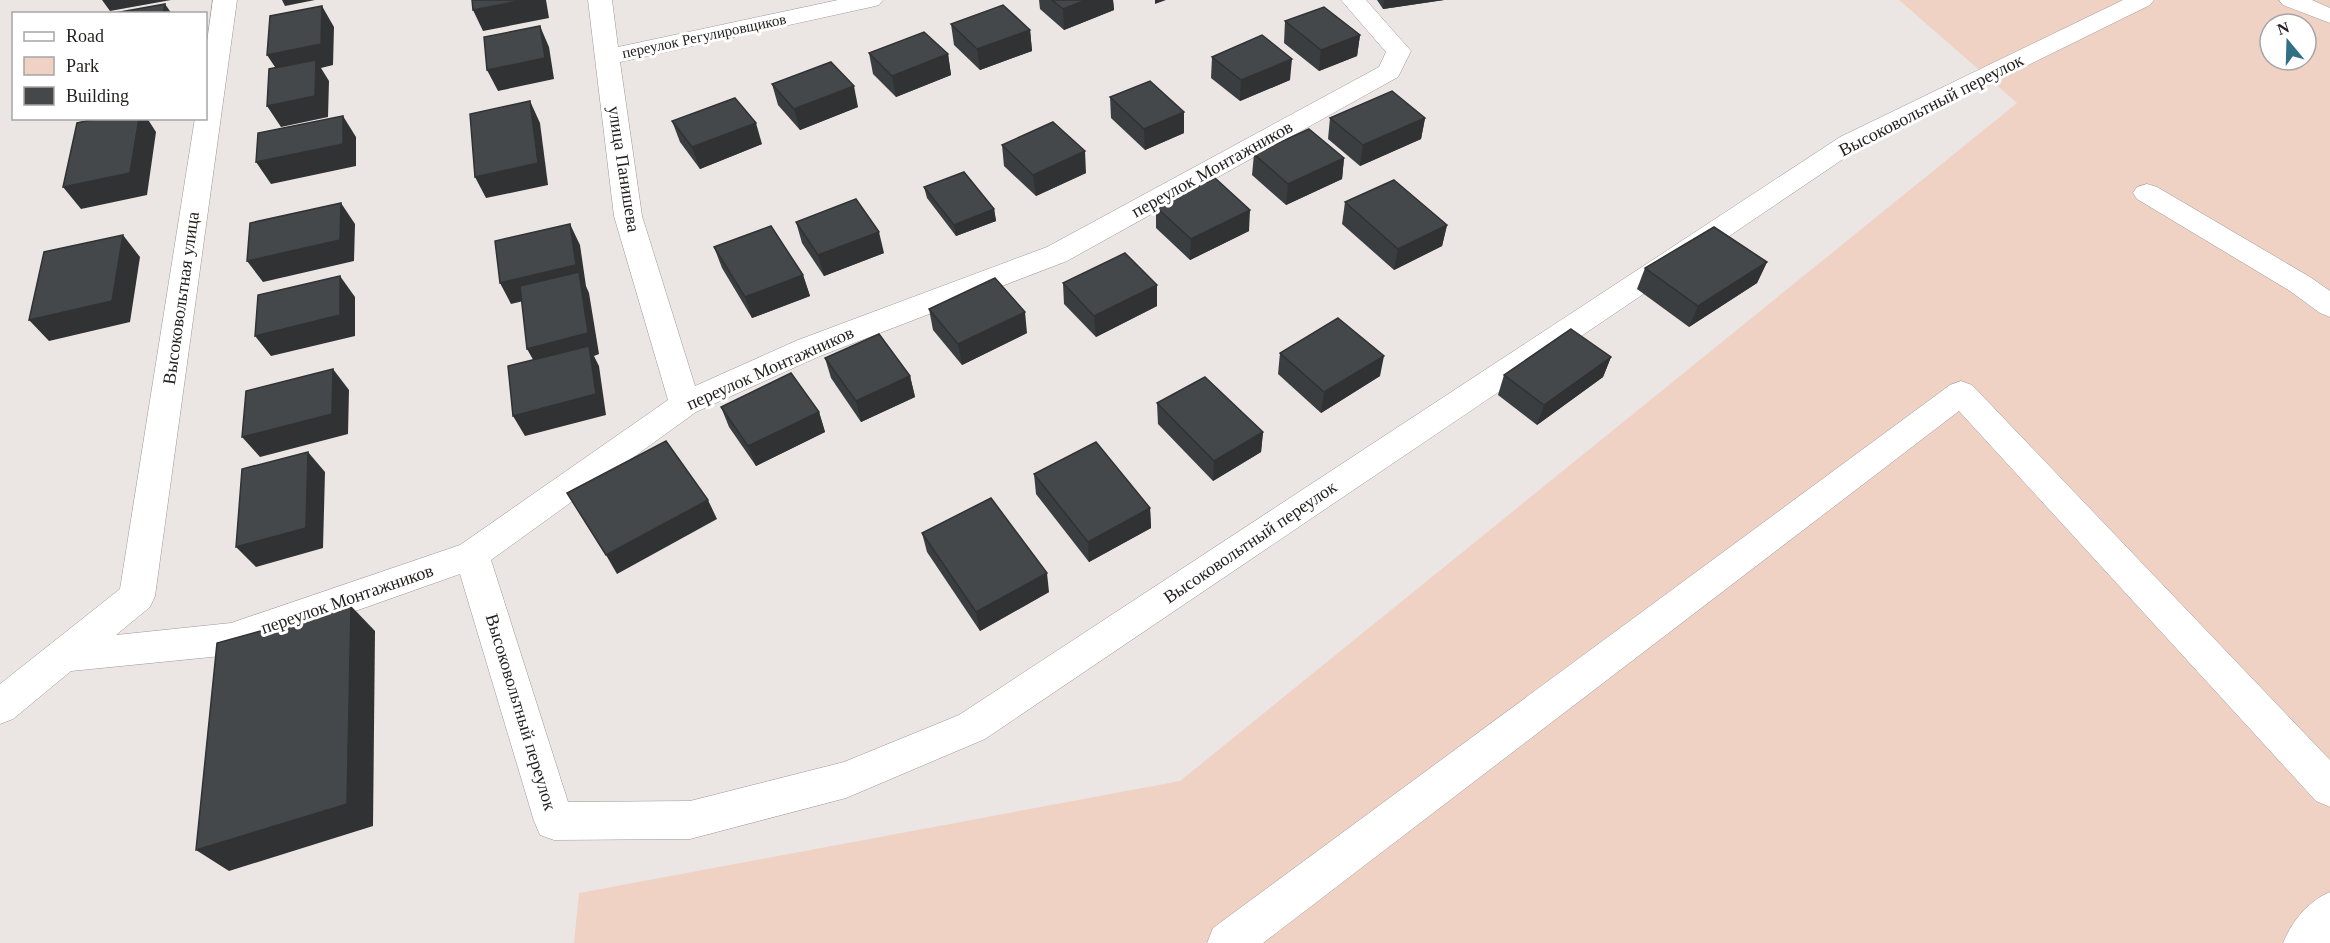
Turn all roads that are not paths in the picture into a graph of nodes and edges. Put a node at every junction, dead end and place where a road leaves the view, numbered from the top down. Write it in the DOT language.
graph roads {
  1 [pos="225,0"];
  2 [pos="600,0"];
  3 [pos="872,0"];
  4 [pos="1353,0"];
  5 [pos="2142,0"];
  6 [pos="2291,0"];
  7 [pos="2330,16"];
  8 [pos="608,57"];
  9 [pos="2147,192"];
  10 [pos="2330,306"];
  11 [pos="685,404"];
  12 [pos="472,555"];
  13 [pos="62,656"];
  14 [pos="0,707"];
  15 [pos="2330,788"];
  16 [pos="2330,913"];
  17 [pos="1228,943"];
  18 [pos="2304,943"];
  1 -- 13 [label="street, Высоковольтная улица"];
  2 -- 8 [label="street, улица Панишева"];
  3 -- 8 [label="street, переулок Регулировщиков"];
  4 -- 11 [label="street, переулок Монтажников"];
  5 -- 12 [label="street, Высоковольтный переулок"];
  6 -- 7 [label="street"];
  8 -- 11 [label="street, улица Панишева"];
  9 -- 10 [label="street"];
  11 -- 12 [label="street, переулок Монтажников"];
  12 -- 13 [label="street, переулок Монтажников"];
  13 -- 14 [label="street"];
  15 -- 17 [label="street"];
  16 -- 18 [label="street"];
}
